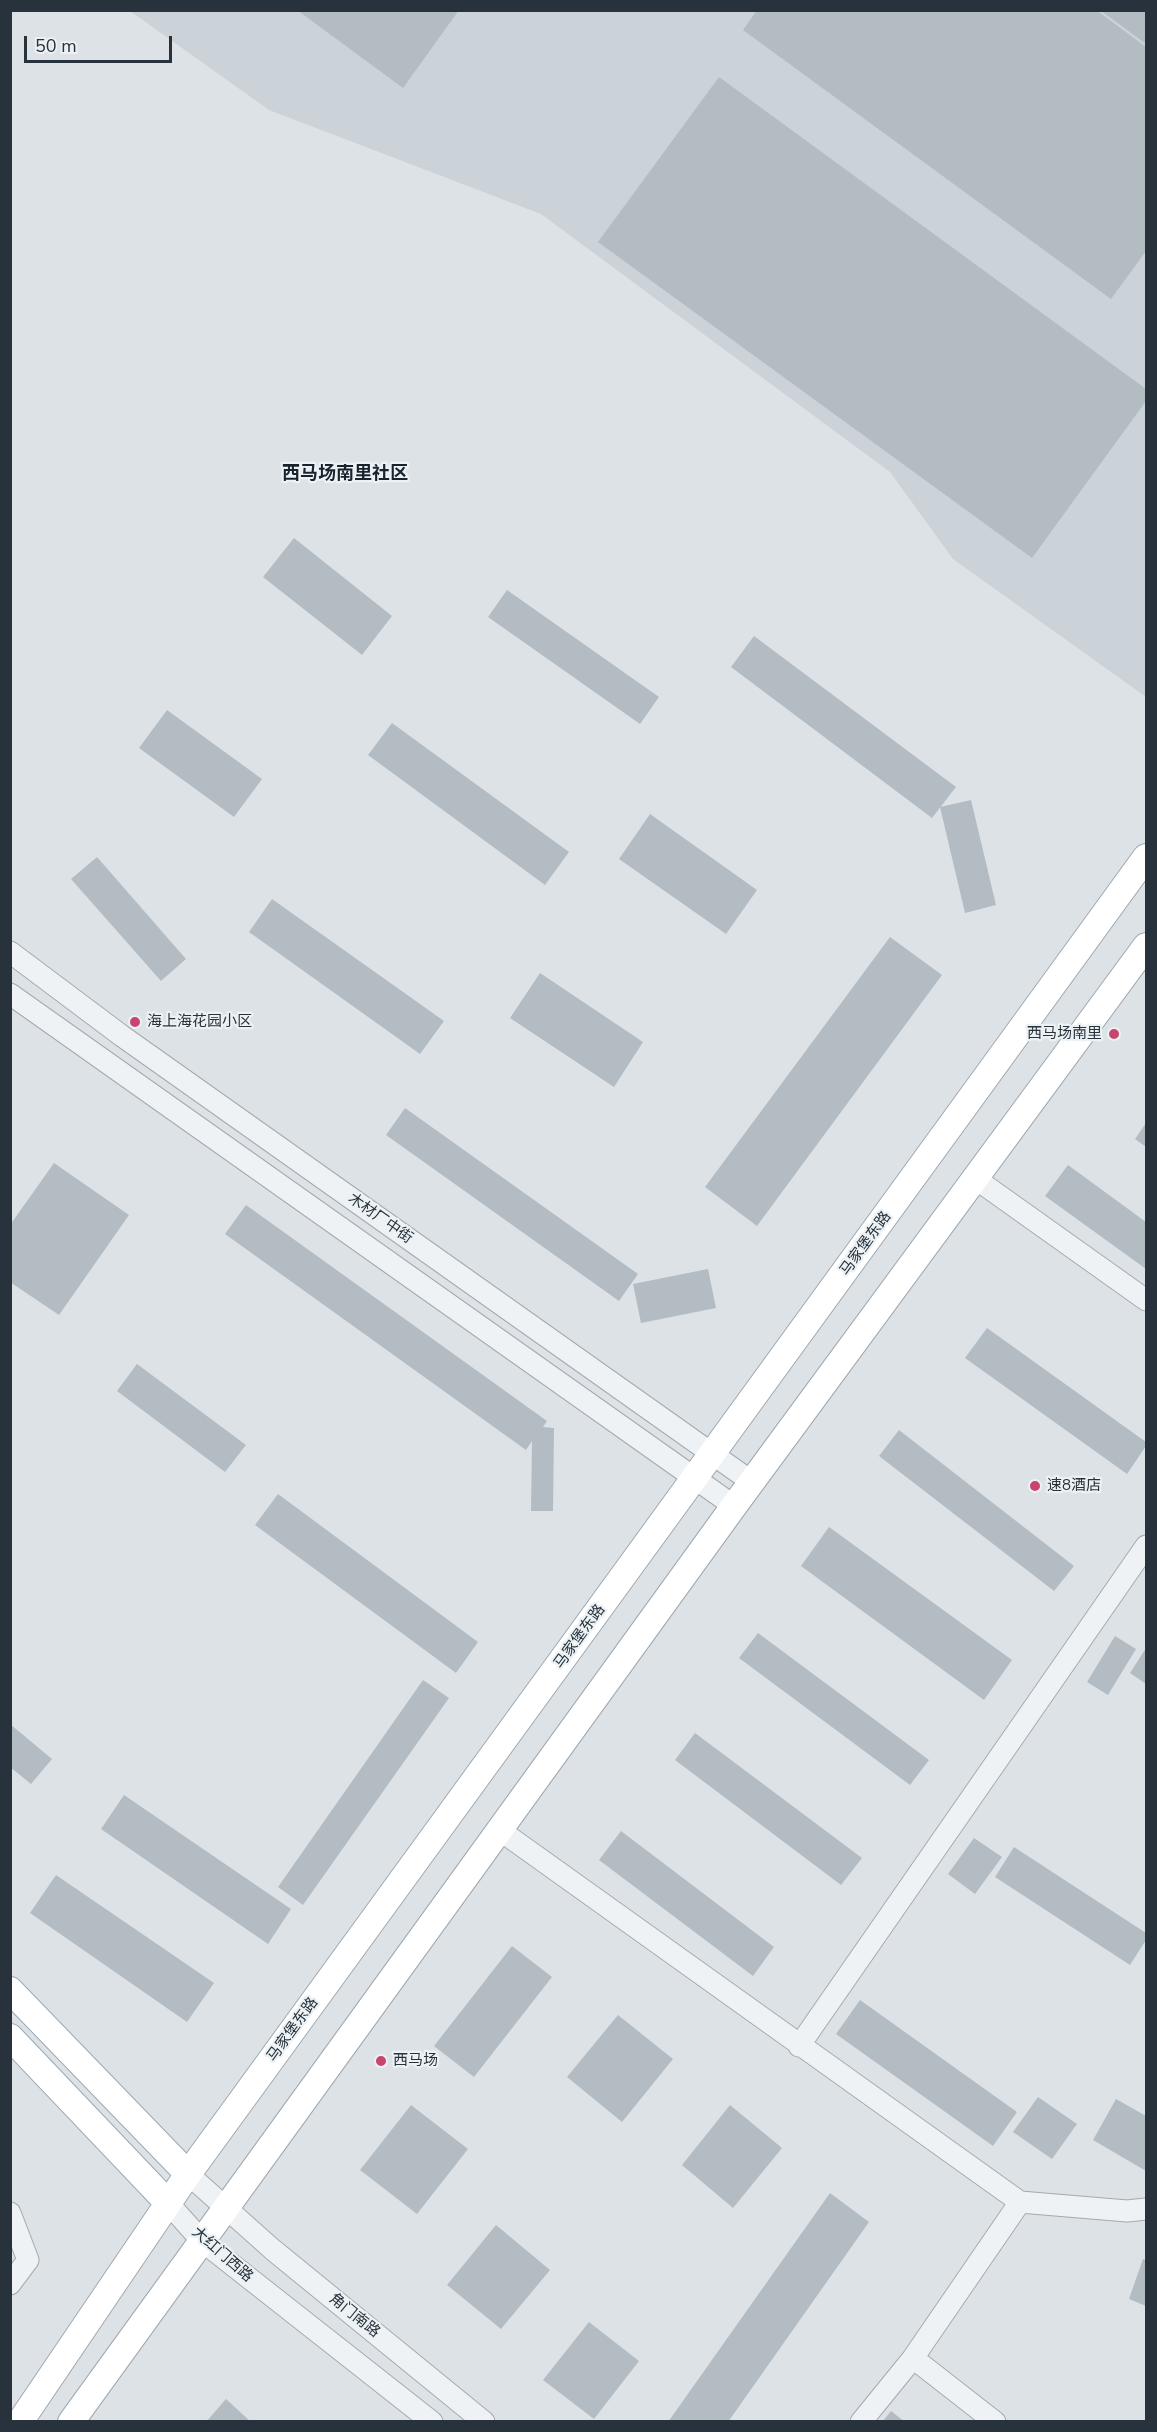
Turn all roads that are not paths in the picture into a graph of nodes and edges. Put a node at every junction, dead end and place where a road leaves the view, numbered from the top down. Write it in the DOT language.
graph roads {
  1 [pos="1146,857"];
  2 [pos="1146,946"];
  3 [pos="10,952"];
  4 [pos="10,994"];
  5 [pos="976,1179"];
  6 [pos="1146,1300"];
  7 [pos="713,1454"];
  8 [pos="696,1478"];
  9 [pos="752,1482"];
  10 [pos="734,1506"];
  11 [pos="1146,1546"];
  12 [pos="501,1831"];
  13 [pos="10,1990"];
  14 [pos="10,2037"];
  15 [pos="799,2046"];
  16 [pos="188,2174"];
  17 [pos="1020,2202"];
  18 [pos="168,2203"];
  19 [pos="226,2207"];
  20 [pos="1146,2209"];
  21 [pos="10,2213"];
  22 [pos="202,2241"];
  23 [pos="10,2284"];
  24 [pos="913,2358"];
  25 [pos="20,2421"];
  26 [pos="71,2421"];
  27 [pos="432,2421"];
  28 [pos="484,2421"];
  29 [pos="861,2421"];
  30 [pos="995,2421"];
  1 -- 7 [label="main road, 马家堡东路"];
  2 -- 5 [label="main road"];
  3 -- 7 [label="street, 木材厂中街"];
  4 -- 8 [label="street, 木材厂中街"];
  5 -- 6 [label="street"];
  5 -- 9 [label="main road"];
  7 -- 8 [label="main road, 马家堡东路"];
  7 -- 9 [label="street, 木材厂中街"];
  8 -- 10 [label="street, 木材厂中街"];
  8 -- 16 [label="main road, 马家堡东路"];
  9 -- 10 [label="main road"];
  10 -- 12 [label="main road"];
  11 -- 15 [label="street"];
  12 -- 15 [label="street"];
  12 -- 19 [label="main road"];
  13 -- 16 [label="main road"];
  14 -- 18 [label="main road, 大红门西路"];
  15 -- 17 [label="street"];
  16 -- 18 [label="main road, 马家堡东路"];
  16 -- 19 [label="street"];
  17 -- 20 [label="street"];
  17 -- 24 [label="street"];
  18 -- 22 [label="street, 大红门西路"];
  18 -- 25 [label="main road, 马家堡东路"];
  19 -- 22 [label="main road"];
  19 -- 28 [label="street, 角门南路"];
  21 -- 23 [label="street"];
  22 -- 26 [label="main road"];
  22 -- 27 [label="street, 大红门西路"];
  24 -- 29 [label="street"];
  24 -- 30 [label="street"];
}
